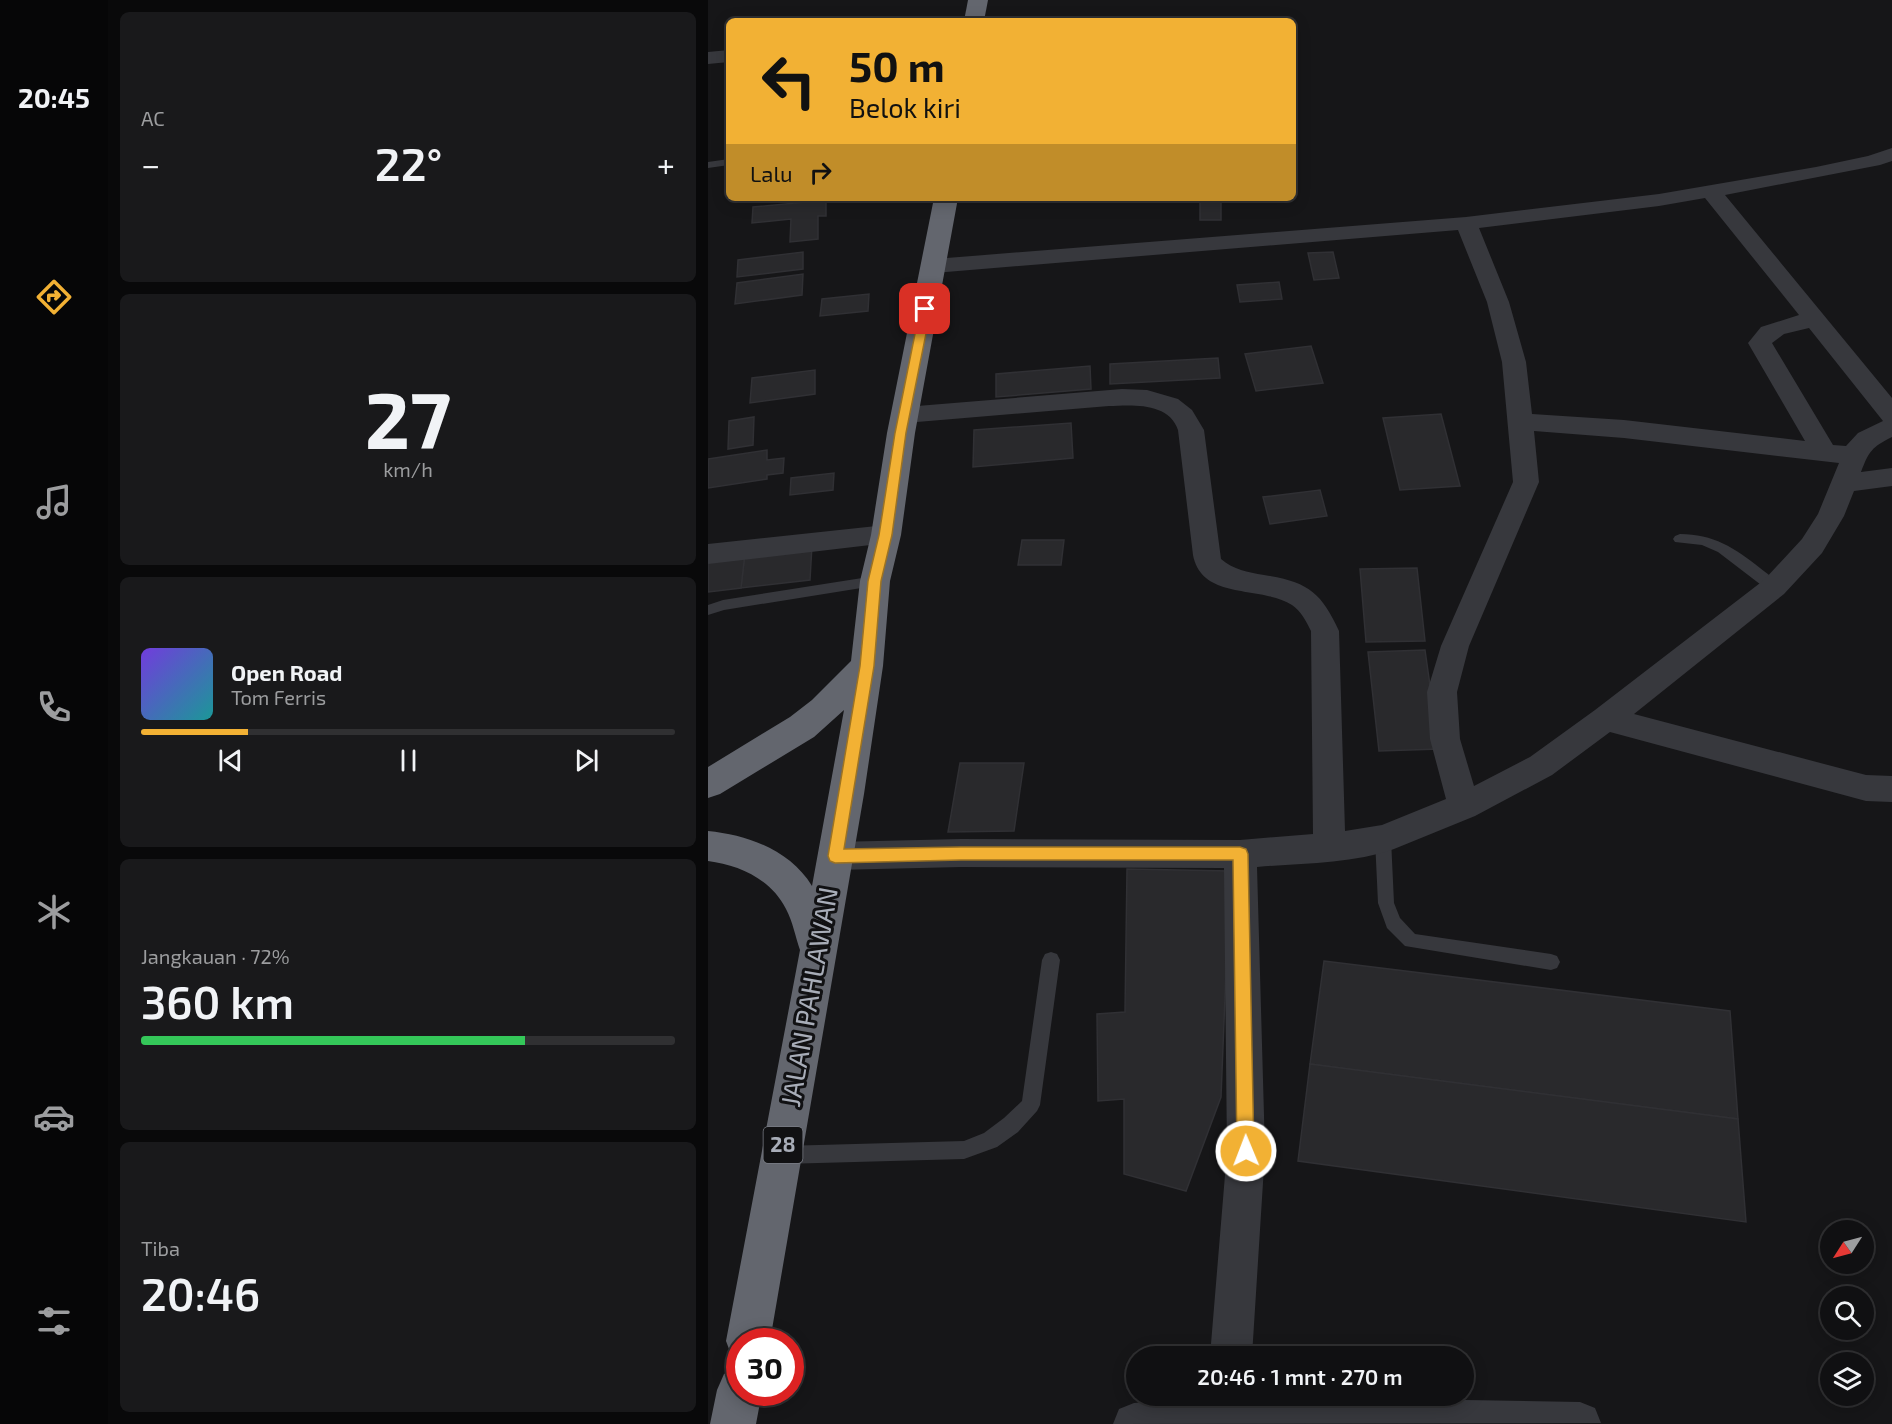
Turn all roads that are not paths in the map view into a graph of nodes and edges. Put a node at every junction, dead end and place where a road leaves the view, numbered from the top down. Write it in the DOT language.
graph roads {
  1 [pos="978,0"];
  2 [pos="975,18"];
  3 [pos="726,56"];
  4 [pos="708,58"];
  5 [pos="1892,154"];
  6 [pos="726,162"];
  7 [pos="708,165"];
  8 [pos="1712,193"];
  9 [pos="945,201"];
  10 [pos="1466,223"];
  11 [pos="934,266"];
  12 [pos="1814,319"];
  13 [pos="1892,415"];
  14 [pos="1521,422"];
  15 [pos="903,424"];
  16 [pos="1892,427"];
  17 [pos="1825,453"];
  18 [pos="1850,470"];
  19 [pos="1892,477"];
  20 [pos="885,535"];
  21 [pos="1680,539"];
  22 [pos="708,554"];
  23 [pos="875,581"];
  24 [pos="1774,587"];
  25 [pos="708,610"];
  26 [pos="867,666"];
  27 [pos="1606,719"];
  28 [pos="708,784"];
  29 [pos="1892,789"];
  30 [pos="1464,806"];
  31 [pos="1383,838"];
  32 [pos="708,846"];
  33 [pos="1329,847"];
  34 [pos="1240,854"];
  35 [pos="835,856"];
  36 [pos="818,950"];
  37 [pos="1051,960"];
  38 [pos="1551,962"];
  39 [pos="782,1155"];
  40 [pos="750,1328"];
  41 [pos="1232,1346"];
  42 [pos="737,1406"];
  43 [pos="1227,1406"];
  44 [pos="1580,1423"];
  45 [pos="733,1424"];
  46 [pos="1134,1424"];
  1 -- 2 [label="highway"];
  3 -- 4 [label="street"];
  5 -- 8 [label="street"];
  6 -- 7 [label="lane"];
  8 -- 10 [label="street"];
  8 -- 12 [label="street"];
  9 -- 11 [label="highway, 28"];
  10 -- 11 [label="street"];
  10 -- 14 [label="street"];
  11 -- 15 [label="highway, 28"];
  12 -- 13 [label="street"];
  12 -- 17 [label="street"];
  14 -- 17 [label="street"];
  14 -- 30 [label="street"];
  15 -- 20 [label="highway, 28"];
  15 -- 33 [label="street"];
  16 -- 18 [label="street"];
  17 -- 18 [label="street"];
  18 -- 19 [label="street"];
  18 -- 24 [label="street"];
  20 -- 22 [label="street"];
  20 -- 23 [label="highway, 28"];
  21 -- 24 [label="lane"];
  23 -- 25 [label="lane"];
  23 -- 26 [label="highway, 28"];
  24 -- 27 [label="street"];
  26 -- 28 [label="highway"];
  26 -- 35 [label="highway, JALAN PAHLAWAN / 28"];
  27 -- 29 [label="street"];
  27 -- 30 [label="street"];
  30 -- 31 [label="street"];
  31 -- 33 [label="street"];
  31 -- 38 [label="lane"];
  32 -- 36 [label="highway"];
  33 -- 34 [label="street"];
  34 -- 35 [label="street"];
  34 -- 41 [label="street"];
  35 -- 36 [label="highway, JALAN PAHLAWAN / 28"];
  36 -- 39 [label="highway, JALAN PAHLAWAN / 28"];
  37 -- 39 [label="lane"];
  39 -- 40 [label="highway, JALAN PAHLAWAN / 28"];
  42 -- 45 [label="highway"];
  43 -- 44 [label="street"];
  43 -- 46 [label="street"];
}
